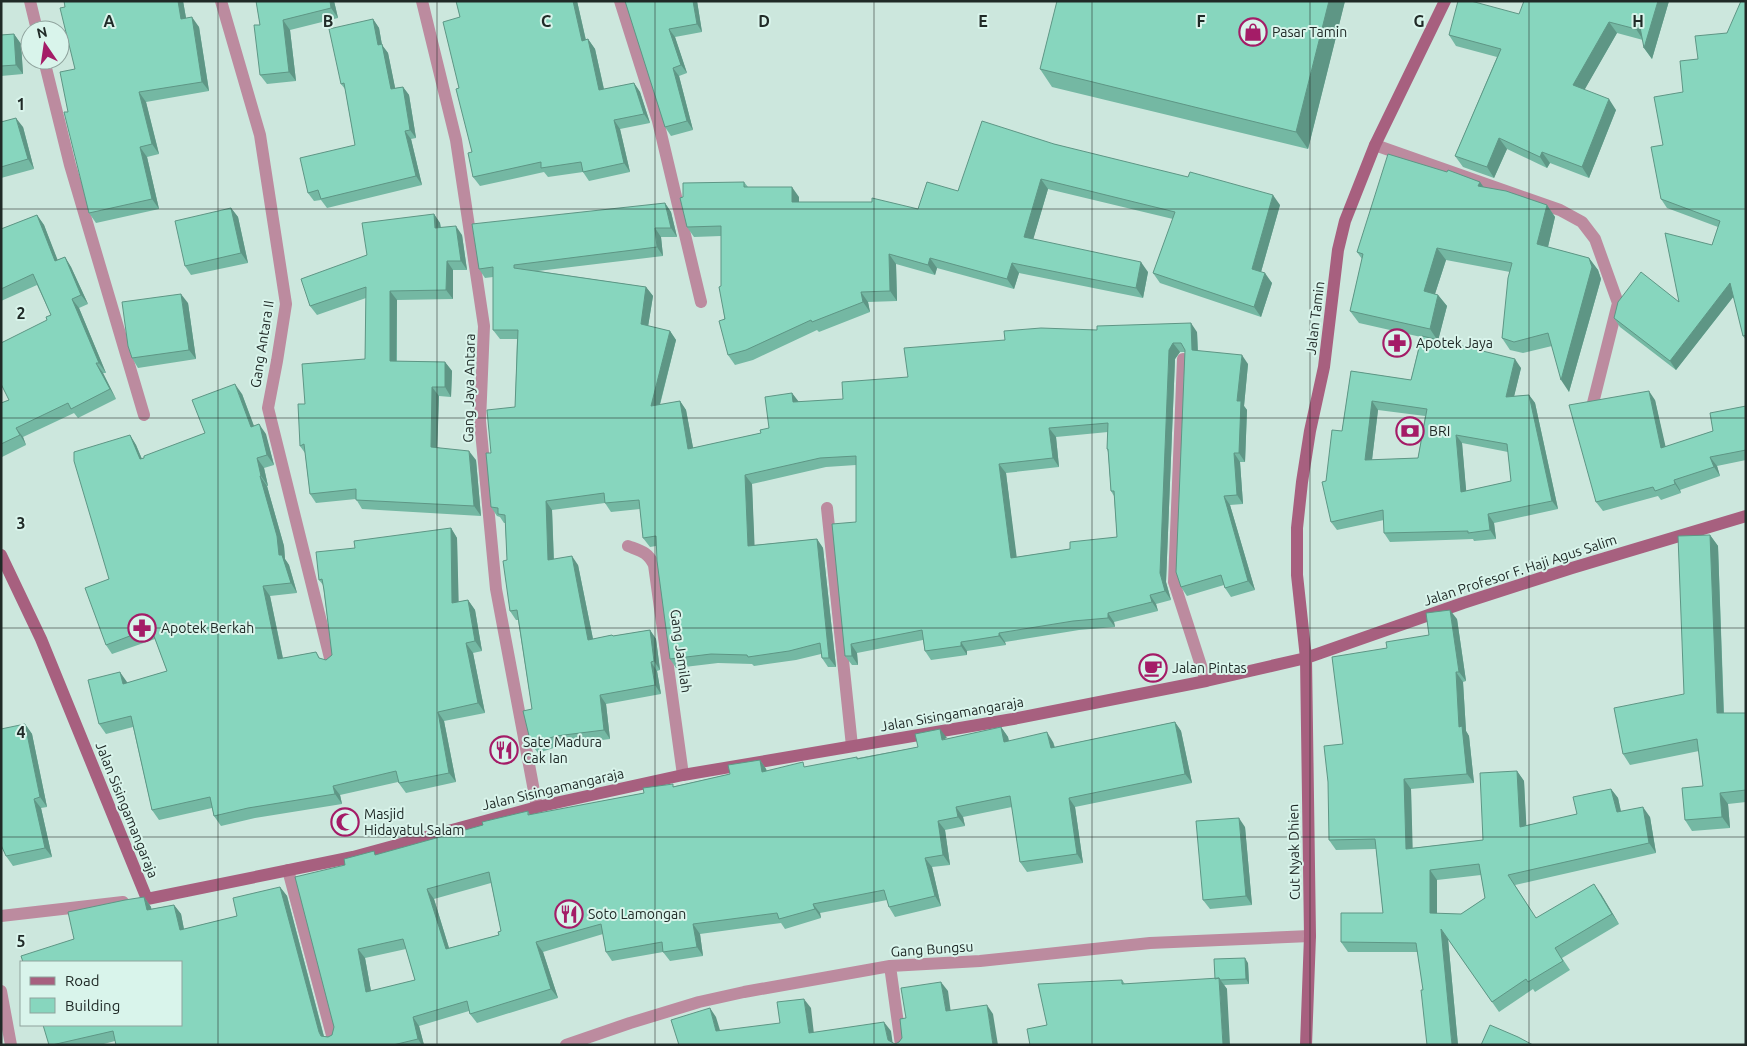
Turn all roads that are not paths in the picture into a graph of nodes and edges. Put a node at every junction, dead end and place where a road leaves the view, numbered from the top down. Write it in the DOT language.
graph roads {
  1 [pos="30,1"];
  2 [pos="221,1"];
  3 [pos="422,1"];
  4 [pos="620,1"];
  5 [pos="1445,1"];
  6 [pos="35,20"];
  7 [pos="46,70"];
  8 [pos="1375,146"];
  9 [pos="701,302"];
  10 [pos="1184,359"];
  11 [pos="1594,403"];
  12 [pos="144,415"];
  13 [pos="827,508"];
  14 [pos="1746,516"];
  15 [pos="628,546"];
  16 [pos="4,561"];
  17 [pos="1306,658"];
  18 [pos="331,662"];
  19 [pos="1206,681"];
  20 [pos="852,746"];
  21 [pos="683,775"];
  22 [pos="537,806"];
  23 [pos="288,870"];
  24 [pos="147,899"];
  25 [pos="1,916"];
  26 [pos="1310,936"];
  27 [pos="890,966"];
  28 [pos="1,991"];
  29 [pos="333,1039"];
  30 [pos="11,1045"];
  31 [pos="566,1045"];
  32 [pos="901,1045"];
  33 [pos="1306,1045"];
  1 -- 6 [label="street"];
  2 -- 18 [label="street, Gang Antara II"];
  3 -- 22 [label="street, Gang Jaya Antara"];
  4 -- 9 [label="street"];
  5 -- 8 [label="main road, Jalan Tamin"];
  7 -- 12 [label="street"];
  8 -- 11 [label="street"];
  8 -- 17 [label="main road, Jalan Tamin"];
  10 -- 19 [label="street"];
  13 -- 20 [label="street"];
  14 -- 17 [label="main road, Jalan Profesor F. Haji Agus Salim"];
  15 -- 21 [label="street, Gang Jamilah"];
  16 -- 24 [label="main road, Jalan Sisingamangaraja"];
  17 -- 19 [label="main road, Jalan Sisingamangaraja"];
  17 -- 26 [label="main road, Cut Nyak Dhien"];
  19 -- 20 [label="main road, Jalan Sisingamangaraja"];
  20 -- 21 [label="main road, Jalan Sisingamangaraja"];
  21 -- 22 [label="main road, Jalan Sisingamangaraja"];
  22 -- 23 [label="main road, Jalan Sisingamangaraja"];
  23 -- 24 [label="main road, Jalan Sisingamangaraja"];
  23 -- 29 [label="street"];
  24 -- 25 [label="street"];
  26 -- 27 [label="street, Gang Bungsu"];
  26 -- 33 [label="main road, Cut Nyak Dhien"];
  27 -- 31 [label="street, Gang Bungsu"];
  27 -- 32 [label="street"];
  28 -- 30 [label="street"];
}
